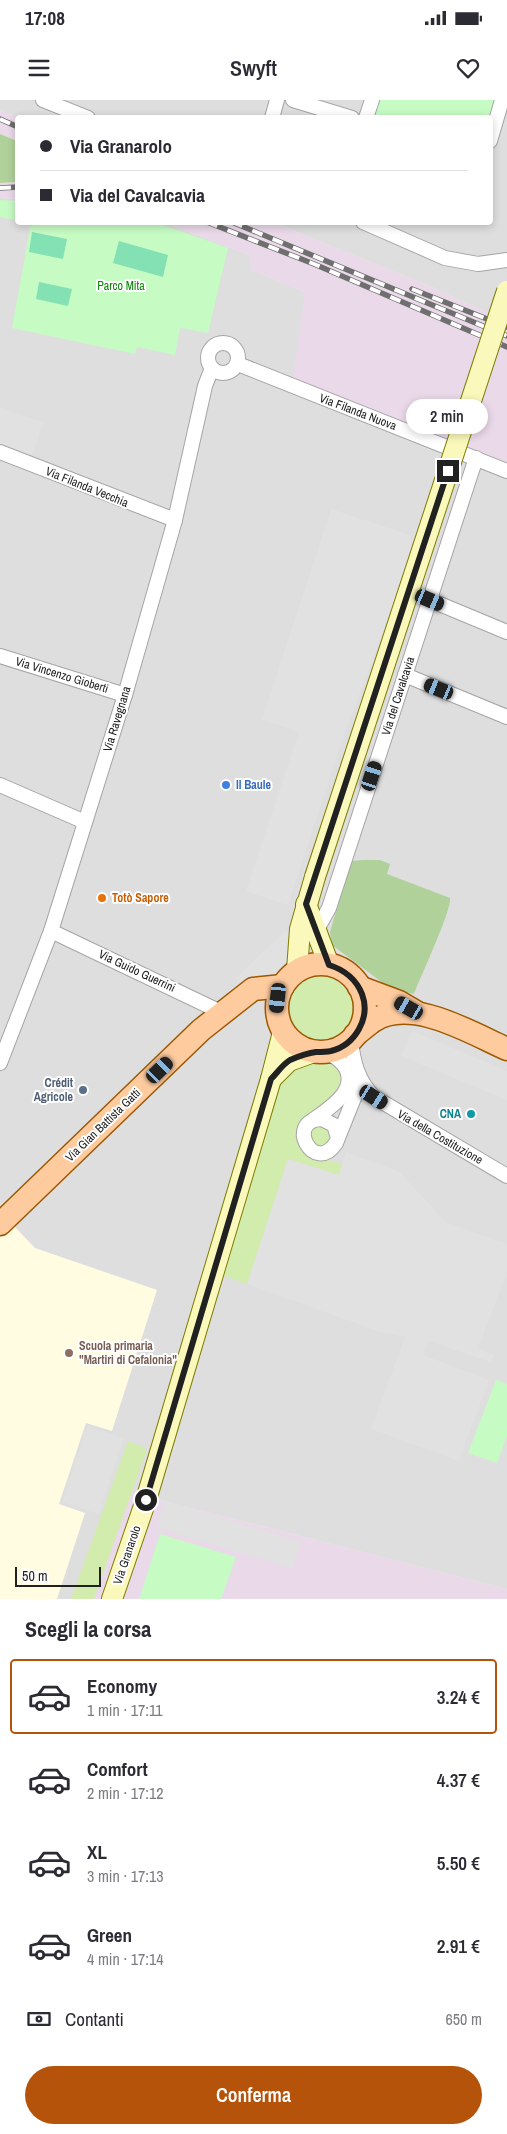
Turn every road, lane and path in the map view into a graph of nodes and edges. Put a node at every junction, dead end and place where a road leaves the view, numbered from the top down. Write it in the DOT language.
graph roads {
  1 [pos="43,100"];
  2 [pos="277,100"];
  3 [pos="372,100"];
  4 [pos="502,100"];
  5 [pos="299,101"];
  6 [pos="80,115"];
  7 [pos="273,115"];
  8 [pos="343,115"];
  9 [pos="367,115"];
  10 [pos="493,131"];
  11 [pos="370,225"];
  12 [pos="507,260"];
  13 [pos="507,291"];
  14 [pos="238,364"];
  15 [pos="212,368"];
  16 [pos="0,452"];
  17 [pos="476,458"];
  18 [pos="507,470"];
  19 [pos="175,520"];
  20 [pos="430,600"];
  21 [pos="507,632"];
  22 [pos="0,656"];
  23 [pos="405,675"];
  24 [pos="124,695"];
  25 [pos="507,717"];
  26 [pos="0,785"];
  27 [pos="85,822"];
  28 [pos="306,904"];
  29 [pos="51,931"];
  30 [pos="315,933"];
  31 [pos="329,965"];
  32 [pos="290,978"];
  33 [pos="359,986"];
  34 [pos="223,1013"];
  35 [pos="419,1014"];
  36 [pos="281,1027"];
  37 [pos="353,1038"];
  38 [pos="507,1049"];
  39 [pos="317,1052"];
  40 [pos="0,1063"];
  41 [pos="357,1072"];
  42 [pos="271,1079"];
  43 [pos="374,1097"];
  44 [pos="352,1104"];
  45 [pos="313,1120"];
  46 [pos="338,1138"];
  47 [pos="507,1176"];
  48 [pos="2,1222"];
  49 [pos="112,1599"];
  1 -- 6 [label="street"];
  2 -- 7 [label="street"];
  3 -- 9 [label="street"];
  4 -- 10 [label="street"];
  5 -- 8 [label="street"];
  11 -- 12 [label="street"];
  13 -- 28 [label="main road, Via del Cavalcavia, bridge"];
  14 -- 15 [label="street"];
  14 -- 15 [label="street, Via Ravegnana"];
  14 -- 17 [label="street, Via Filanda Nuova"];
  15 -- 19 [label="street, Via Ravegnana"];
  16 -- 19 [label="street, Via Filanda Vecchia"];
  17 -- 18 [label="street, Via Filanda Nuova"];
  17 -- 20 [label="street, Via del Cavalcavia"];
  19 -- 24 [label="street, Via Ravegnana"];
  20 -- 21 [label="street"];
  20 -- 23 [label="street, Via del Cavalcavia"];
  22 -- 24 [label="street, Via Vincenzo Gioberti"];
  23 -- 25 [label="street"];
  23 -- 30 [label="street, Via del Cavalcavia"];
  24 -- 27 [label="street, Via Ravegnana"];
  26 -- 27 [label="street"];
  27 -- 29 [label="street, Via Ravegnana"];
  28 -- 30 [label="main road"];
  28 -- 32 [label="main road, Via del Cavalcavia"];
  29 -- 34 [label="street, Via Guido Guerrini"];
  29 -- 40 [label="street, Via Ravegnana"];
  30 -- 31 [label="main road"];
  31 -- 32 [label="main road"];
  31 -- 33 [label="main road"];
  32 -- 34 [label="main road, Via Gian Battista Gatti"];
  32 -- 36 [label="main road"];
  33 -- 35 [label="main road"];
  33 -- 37 [label="main road"];
  34 -- 36 [label="main road, Via Gian Battista Gatti"];
  34 -- 48 [label="main road, Via Gian Battista Gatti"];
  35 -- 37 [label="main road"];
  35 -- 38 [label="main road"];
  36 -- 39 [label="main road"];
  36 -- 42 [label="main road, Via Granarolo"];
  37 -- 39 [label="main road"];
  37 -- 41 [label="street, Via della Costituzione"];
  39 -- 42 [label="main road, Via Granarolo"];
  39 -- 45 [label="street"];
  41 -- 43 [label="street, Via della Costituzione"];
  41 -- 44 [label="street, Via della Costituzione"];
  42 -- 49 [label="main road, Via Granarolo"];
  43 -- 44 [label="street"];
  43 -- 47 [label="street, Via della Costituzione"];
  44 -- 46 [label="street, Via della Costituzione"];
  45 -- 46 [label="street"];
  45 -- 46 [label="street, Via della Costituzione"];
}
